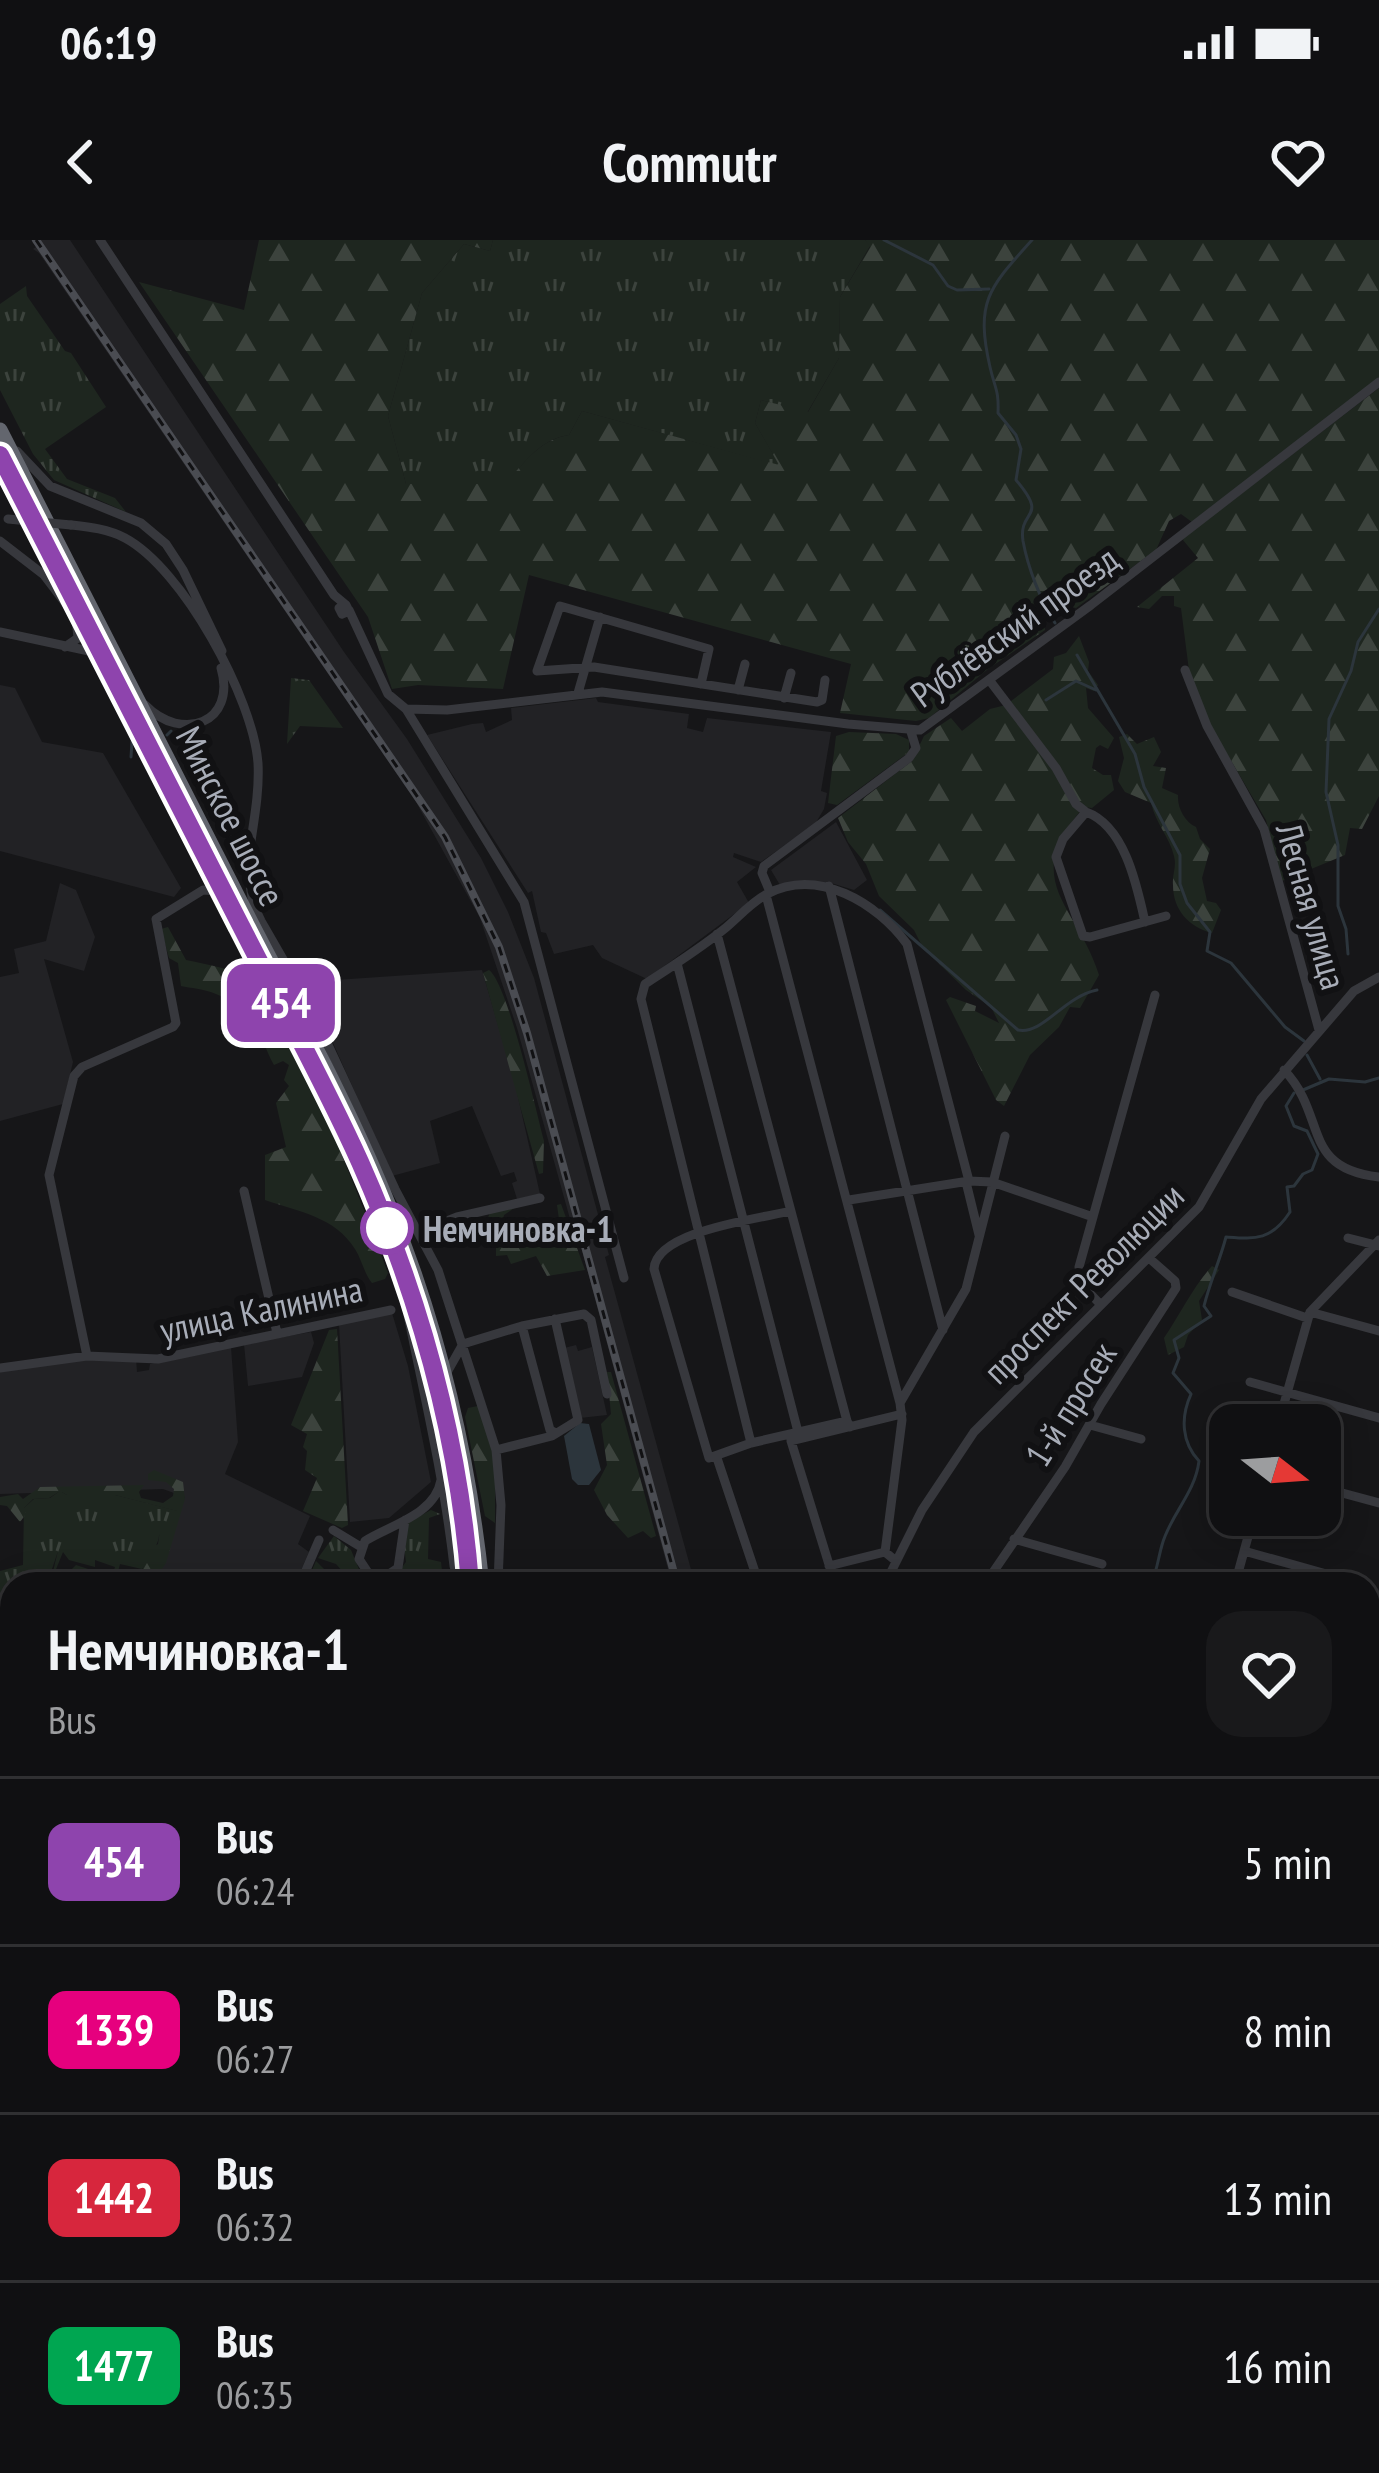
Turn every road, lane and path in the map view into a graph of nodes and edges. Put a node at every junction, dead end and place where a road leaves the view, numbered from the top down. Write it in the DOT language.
graph roads {
  1 [pos="100,240"];
  2 [pos="1379,382"];
  3 [pos="0,428"];
  4 [pos="0,455"];
  5 [pos="4,519"];
  6 [pos="0,541"];
  7 [pos="75,615"];
  8 [pos="600,617"];
  9 [pos="0,632"];
  10 [pos="96,641"];
  11 [pos="65,647"];
  12 [pos="216,651"];
  13 [pos="745,664"];
  14 [pos="584,668"];
  15 [pos="110,670"];
  16 [pos="1185,670"];
  17 [pos="791,674"];
  18 [pos="233,680"];
  19 [pos="825,680"];
  20 [pos="990,681"];
  21 [pos="701,684"];
  22 [pos="737,690"];
  23 [pos="133,691"];
  24 [pos="578,693"];
  25 [pos="784,698"];
  26 [pos="406,709"];
  27 [pos="911,732"];
  28 [pos="1086,812"];
  29 [pos="207,860"];
  30 [pos="248,871"];
  31 [pos="829,886"];
  32 [pos="194,894"];
  33 [pos="224,894"];
  34 [pos="768,894"];
  35 [pos="1166,916"];
  36 [pos="1145,922"];
  37 [pos="717,934"];
  38 [pos="270,959"];
  39 [pos="677,963"];
  40 [pos="1379,977"];
  41 [pos="1155,995"];
  42 [pos="1319,1030"];
  43 [pos="1284,1070"];
  44 [pos="1005,1136"];
  45 [pos="1379,1177"];
  46 [pos="968,1181"];
  47 [pos="992,1182"];
  48 [pos="244,1191"];
  49 [pos="907,1192"];
  50 [pos="540,1198"];
  51 [pos="849,1200"];
  52 [pos="791,1211"];
  53 [pos="1093,1217"];
  54 [pos="743,1222"];
  55 [pos="419,1232"];
  56 [pos="698,1234"];
  57 [pos="980,1237"];
  58 [pos="1348,1238"];
  59 [pos="1378,1244"];
  60 [pos="396,1254"];
  61 [pos="1149,1258"];
  62 [pos="624,1278"];
  63 [pos="402,1286"];
  64 [pos="1232,1292"];
  65 [pos="1101,1305"];
  66 [pos="392,1310"];
  67 [pos="1309,1315"];
  68 [pos="555,1319"];
  69 [pos="523,1326"];
  70 [pos="943,1330"];
  71 [pos="1379,1331"];
  72 [pos="410,1332"];
  73 [pos="278,1334"];
  74 [pos="463,1344"];
  75 [pos="87,1356"];
  76 [pos="0,1368"];
  77 [pos="445,1379"];
  78 [pos="1250,1382"];
  79 [pos="1286,1392"];
  80 [pos="607,1394"];
  81 [pos="1283,1404"];
  82 [pos="901,1408"];
  83 [pos="1379,1418"];
  84 [pos="848,1424"];
  85 [pos="1090,1425"];
  86 [pos="556,1433"];
  87 [pos="795,1436"];
  88 [pos="1141,1438"];
  89 [pos="752,1443"];
  90 [pos="496,1450"];
  91 [pos="717,1458"];
  92 [pos="441,1469"];
  93 [pos="1341,1493"];
  94 [pos="1379,1504"];
  95 [pos="425,1506"];
  96 [pos="405,1520"];
  97 [pos="449,1524"];
  98 [pos="333,1530"];
  99 [pos="383,1533"];
  100 [pos="1248,1536"];
  101 [pos="320,1540"];
  102 [pos="1014,1540"];
  103 [pos="361,1547"];
  104 [pos="401,1547"];
  105 [pos="1244,1551"];
  106 [pos="885,1552"];
  107 [pos="896,1561"];
  108 [pos="1102,1564"];
  109 [pos="829,1566"];
  110 [pos="365,1570"];
  111 [pos="305,1572"];
  112 [pos="368,1572"];
  113 [pos="390,1572"];
  114 [pos="458,1572"];
  115 [pos="483,1572"];
  116 [pos="484,1572"];
  117 [pos="488,1572"];
  118 [pos="755,1572"];
  119 [pos="831,1572"];
  120 [pos="891,1572"];
  121 [pos="994,1572"];
  122 [pos="1238,1572"];
  123 [pos="1319,1572"];
  1 -- 26 [label="street"];
  2 -- 20 [label="street, Рублёвский проезд"];
  3 -- 18 [label="street"];
  3 -- 23 [label="highway, Минское шоссе"];
  4 -- 10 [label="highway, Минское шоссе"];
  5 -- 12 [label="street, bridge"];
  6 -- 7 [label="street"];
  7 -- 10 [label="street"];
  7 -- 11 [label="street"];
  8 -- 14 [label="street"];
  8 -- 14 [label="street"];
  8 -- 21 [label="street"];
  9 -- 11 [label="street"];
  10 -- 15 [label="highway, Минское шоссе"];
  11 -- 15 [label="street"];
  12 -- 18 [label="street"];
  12 -- 23 [label="street"];
  13 -- 22 [label="street"];
  14 -- 21 [label="street"];
  14 -- 24 [label="street"];
  15 -- 29 [label="highway, Минское шоссе"];
  16 -- 42 [label="street, Лесная улица"];
  17 -- 25 [label="street"];
  18 -- 30 [label="street"];
  19 -- 25 [label="street"];
  20 -- 27 [label="street, Рублёвский проезд"];
  20 -- 28 [label="street"];
  21 -- 22 [label="street"];
  22 -- 25 [label="street"];
  23 -- 38 [label="highway, Минское шоссе"];
  24 -- 26 [label="street, Рублёвский проезд"];
  24 -- 27 [label="street, Рублёвский проезд"];
  26 -- 62 [label="street"];
  27 -- 34 [label="street"];
  28 -- 36 [label="street"];
  28 -- 36 [label="street"];
  29 -- 32 [label="street"];
  29 -- 33 [label="highway, Минское шоссе"];
  30 -- 38 [label="street"];
  30 -- 55 [label="street"];
  31 -- 34 [label="street"];
  31 -- 46 [label="street"];
  31 -- 49 [label="street"];
  32 -- 33 [label="street"];
  32 -- 75 [label="street"];
  33 -- 60 [label="highway, Минское шоссе"];
  34 -- 37 [label="street"];
  34 -- 51 [label="street"];
  35 -- 36 [label="street"];
  37 -- 39 [label="street"];
  37 -- 52 [label="street"];
  38 -- 77 [label="highway, Минское шоссе"];
  39 -- 54 [label="street"];
  39 -- 56 [label="street"];
  40 -- 42 [label="street, проспект Революции"];
  41 -- 53 [label="street"];
  42 -- 43 [label="street, проспект Революции"];
  43 -- 45 [label="street"];
  43 -- 61 [label="street, проспект Революции"];
  44 -- 47 [label="street"];
  46 -- 47 [label="street"];
  46 -- 49 [label="street"];
  46 -- 57 [label="street"];
  47 -- 53 [label="street"];
  47 -- 57 [label="street"];
  48 -- 73 [label="street"];
  49 -- 51 [label="street"];
  49 -- 70 [label="street"];
  50 -- 55 [label="street"];
  51 -- 82 [label="street"];
  52 -- 54 [label="street"];
  52 -- 84 [label="street"];
  53 -- 65 [label="street"];
  54 -- 56 [label="street"];
  54 -- 87 [label="street"];
  55 -- 74 [label="street"];
  56 -- 89 [label="street"];
  56 -- 91 [label="street"];
  57 -- 70 [label="street"];
  58 -- 59 [label="street"];
  59 -- 67 [label="street"];
  60 -- 63 [label="street"];
  60 -- 115 [label="highway, Минское шоссе"];
  61 -- 65 [label="street, проспект Революции"];
  61 -- 85 [label="street, 1-й просек"];
  63 -- 66 [label="street"];
  63 -- 72 [label="street"];
  64 -- 67 [label="street"];
  65 -- 107 [label="street, проспект Революции"];
  66 -- 72 [label="street"];
  66 -- 73 [label="street, улица Калинина"];
  67 -- 71 [label="street"];
  67 -- 79 [label="street"];
  68 -- 69 [label="street"];
  68 -- 80 [label="street"];
  68 -- 86 [label="street"];
  69 -- 74 [label="street"];
  69 -- 86 [label="street"];
  70 -- 82 [label="street"];
  72 -- 92 [label="street"];
  73 -- 75 [label="street, улица Калинина"];
  74 -- 77 [label="street"];
  74 -- 90 [label="street"];
  75 -- 76 [label="street, улица Калинина"];
  77 -- 116 [label="highway, Минское шоссе"];
  78 -- 79 [label="street"];
  79 -- 81 [label="street"];
  79 -- 83 [label="street"];
  82 -- 84 [label="street"];
  82 -- 106 [label="street"];
  84 -- 87 [label="street"];
  85 -- 88 [label="street"];
  85 -- 102 [label="street, 1-й просек"];
  86 -- 90 [label="street"];
  87 -- 89 [label="street"];
  87 -- 109 [label="street"];
  89 -- 91 [label="street"];
  90 -- 117 [label="street"];
  91 -- 118 [label="street"];
  92 -- 95 [label="street"];
  92 -- 97 [label="street"];
  93 -- 94 [label="street"];
  95 -- 96 [label="street"];
  95 -- 97 [label="street"];
  96 -- 99 [label="street"];
  96 -- 104 [label="street"];
  97 -- 114 [label="street"];
  98 -- 103 [label="street"];
  99 -- 103 [label="street"];
  99 -- 104 [label="street"];
  100 -- 105 [label="street"];
  101 -- 111 [label="street"];
  102 -- 108 [label="street"];
  102 -- 121 [label="street, 1-й просек"];
  103 -- 110 [label="street"];
  104 -- 113 [label="street"];
  105 -- 122 [label="street"];
  105 -- 123 [label="street"];
  106 -- 107 [label="street"];
  106 -- 109 [label="street"];
  107 -- 120 [label="street, проспект Революции"];
  109 -- 119 [label="street"];
  110 -- 112 [label="street"];
}
